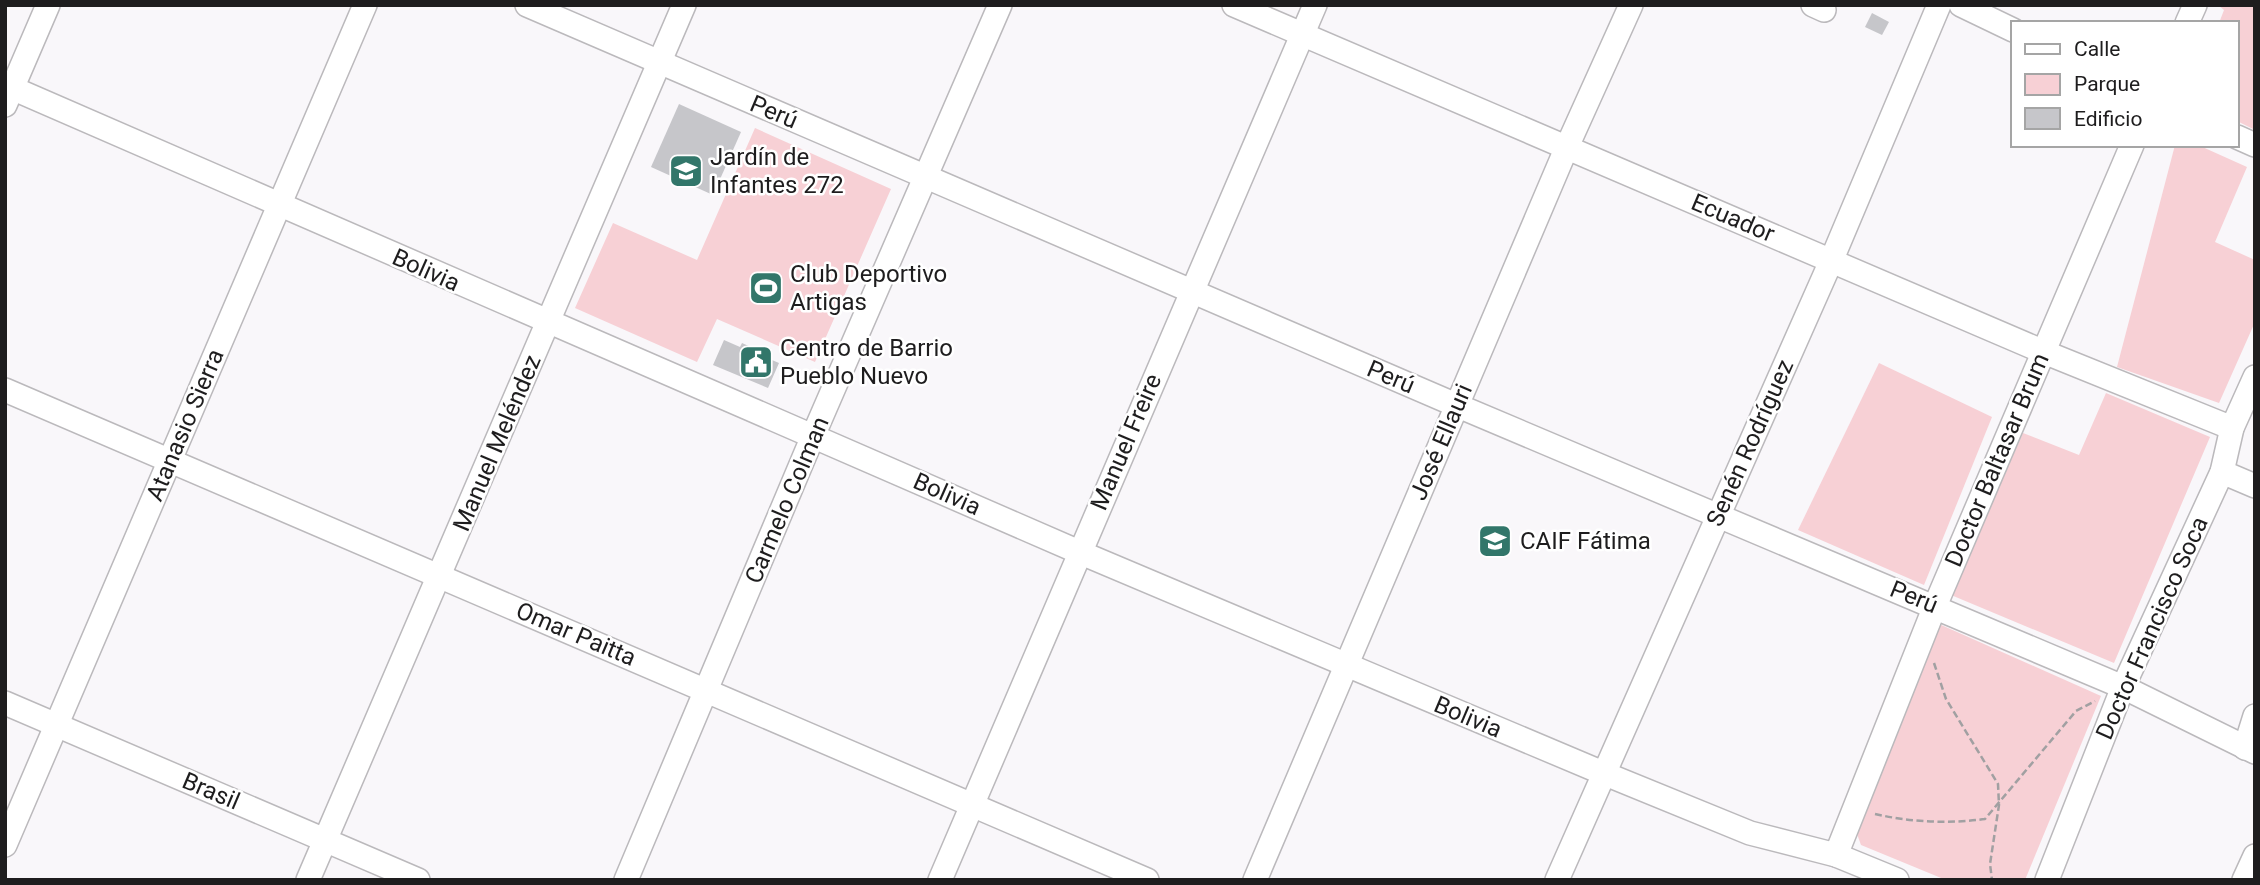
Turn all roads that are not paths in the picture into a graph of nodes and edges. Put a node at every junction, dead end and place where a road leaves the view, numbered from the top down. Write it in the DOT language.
graph roads {
  1 [pos="48,5"];
  2 [pos="365,5"];
  3 [pos="527,5"];
  4 [pos="684,5"];
  5 [pos="1000,5"];
  6 [pos="1234,5"];
  7 [pos="1315,5"];
  8 [pos="1631,5"];
  9 [pos="1939,5"];
  10 [pos="1961,5"];
  11 [pos="2195,5"];
  12 [pos="2188,21"];
  13 [pos="2011,29"];
  14 [pos="1302,35"];
  15 [pos="659,63"];
  16 [pos="8,93"];
  17 [pos="2239,138"];
  18 [pos="2255,145"];
  19 [pos="2131,147"];
  20 [pos="1566,149"];
  21 [pos="926,176"];
  22 [pos="279,206"];
  23 [pos="1832,259"];
  24 [pos="1191,290"];
  25 [pos="549,323"];
  26 [pos="2043,352"];
  27 [pos="2255,377"];
  28 [pos="5,390"];
  29 [pos="1456,405"];
  30 [pos="2232,428"];
  31 [pos="813,436"];
  32 [pos="170,461"];
  33 [pos="2222,472"];
  34 [pos="2255,486"];
  35 [pos="1717,517"];
  36 [pos="1079,552"];
  37 [pos="441,576"];
  38 [pos="1935,606"];
  39 [pos="1346,665"];
  40 [pos="2123,687"];
  41 [pos="706,690"];
  42 [pos="5,703"];
  43 [pos="2255,716"];
  44 [pos="55,725"];
  45 [pos="2250,750"];
  46 [pos="1603,773"];
  47 [pos="971,806"];
  48 [pos="325,840"];
  49 [pos="5,845"];
  50 [pos="1836,855"];
  51 [pos="2255,856"];
  52 [pos="308,880"];
  53 [pos="418,880"];
  54 [pos="626,880"];
  55 [pos="940,880"];
  56 [pos="1147,880"];
  57 [pos="1255,880"];
  58 [pos="1557,880"];
  59 [pos="1898,880"];
  60 [pos="2046,880"];
  61 [pos="2244,880"];
  1 -- 16 [label="street"];
  2 -- 22 [label="street, Atanasio Sierra"];
  3 -- 15 [label="street, Perú"];
  4 -- 15 [label="street, Manuel Meléndez"];
  5 -- 21 [label="street, Carmelo Colman"];
  6 -- 14 [label="street, Ecuador"];
  7 -- 14 [label="street, Manuel Freire"];
  8 -- 20 [label="street, José Ellauri"];
  9 -- 23 [label="street, Senén Rodríguez"];
  10 -- 13 [label="street"];
  11 -- 12 [label="street"];
  14 -- 20 [label="street, Ecuador"];
  14 -- 24 [label="street, Manuel Freire"];
  15 -- 21 [label="street, Perú"];
  15 -- 25 [label="street, Manuel Meléndez"];
  16 -- 22 [label="street, Bolivia"];
  17 -- 18 [label="street"];
  19 -- 26 [label="street, Doctor Baltasar Brum"];
  20 -- 23 [label="street, Ecuador"];
  20 -- 29 [label="street, José Ellauri"];
  21 -- 24 [label="street, Perú"];
  21 -- 31 [label="street, Carmelo Colman"];
  22 -- 25 [label="street, Bolivia"];
  22 -- 32 [label="street, Atanasio Sierra"];
  23 -- 26 [label="street, Ecuador"];
  23 -- 35 [label="street, Senén Rodríguez"];
  24 -- 29 [label="street, Perú"];
  24 -- 36 [label="street, Manuel Freire"];
  25 -- 31 [label="street, Bolivia"];
  25 -- 37 [label="street, Manuel Meléndez"];
  26 -- 30 [label="street, Ecuador"];
  26 -- 38 [label="street, Doctor Baltasar Brum"];
  27 -- 30 [label="street, Doctor Francisco Soca"];
  28 -- 32 [label="street, Omar Paitta"];
  29 -- 35 [label="street, Perú"];
  29 -- 39 [label="street, José Ellauri"];
  30 -- 33 [label="street, Doctor Francisco Soca"];
  31 -- 36 [label="street, Bolivia"];
  31 -- 41 [label="street, Carmelo Colman"];
  32 -- 37 [label="street, Omar Paitta"];
  32 -- 44 [label="street, Atanasio Sierra"];
  33 -- 34 [label="street"];
  33 -- 40 [label="street, Doctor Francisco Soca"];
  35 -- 38 [label="street, Perú"];
  35 -- 46 [label="street, Senén Rodríguez"];
  36 -- 39 [label="street, Bolivia"];
  36 -- 47 [label="street, Manuel Freire"];
  37 -- 41 [label="street, Omar Paitta"];
  37 -- 48 [label="street, Manuel Meléndez"];
  38 -- 40 [label="street, Perú"];
  38 -- 50 [label="street, Doctor Baltasar Brum"];
  39 -- 46 [label="street, Bolivia"];
  39 -- 57 [label="street, José Ellauri"];
  40 -- 45 [label="street, Perú"];
  40 -- 60 [label="street, Doctor Francisco Soca"];
  41 -- 47 [label="street, Omar Paitta"];
  41 -- 54 [label="street, Carmelo Colman"];
  42 -- 44 [label="street, Brasil"];
  43 -- 45 [label="street"];
  44 -- 48 [label="street, Brasil"];
  44 -- 49 [label="street, Atanasio Sierra"];
  46 -- 50 [label="street, Bolivia"];
  46 -- 58 [label="street, Senén Rodríguez"];
  47 -- 55 [label="street, Manuel Freire"];
  47 -- 56 [label="street, Omar Paitta"];
  48 -- 52 [label="street, Manuel Meléndez"];
  48 -- 53 [label="street, Brasil"];
  50 -- 59 [label="street, Bolivia"];
  51 -- 61 [label="street"];
}
